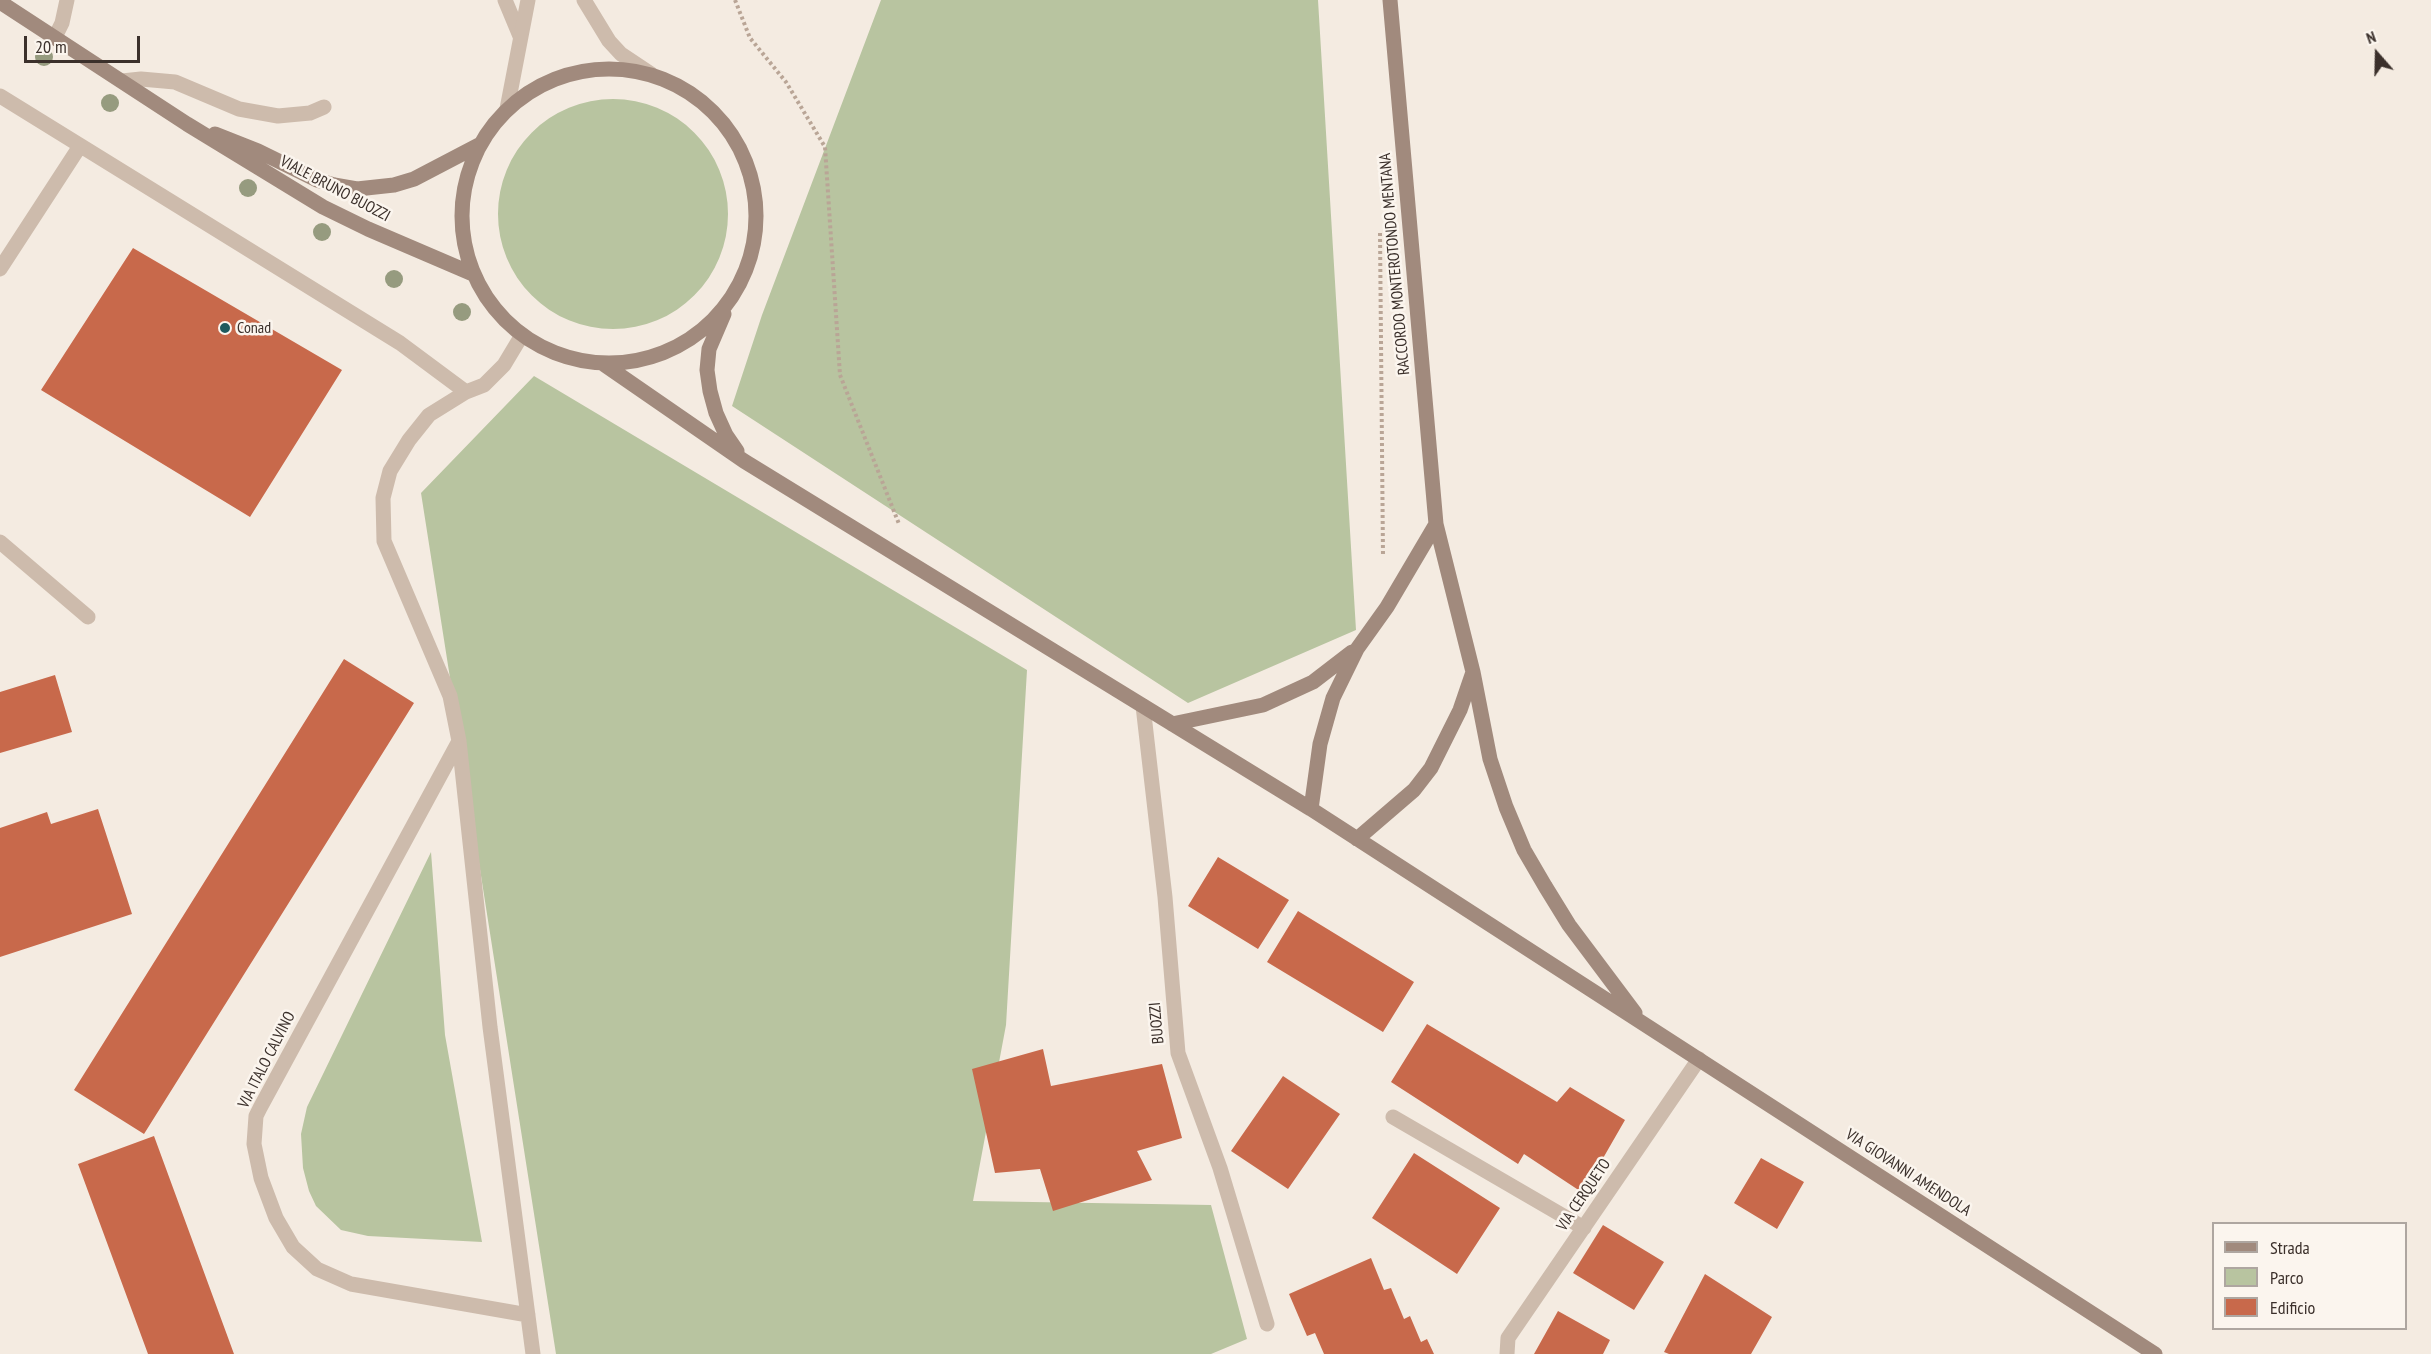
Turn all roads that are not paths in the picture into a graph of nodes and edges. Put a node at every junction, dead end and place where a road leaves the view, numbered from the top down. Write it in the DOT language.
graph roads {
  1 [pos="67,0"];
  2 [pos="505,0"];
  3 [pos="528,0"];
  4 [pos="584,0"];
  5 [pos="1390,0"];
  6 [pos="0,2"];
  7 [pos="520,36"];
  8 [pos="56,37"];
  9 [pos="651,74"];
  10 [pos="122,81"];
  11 [pos="0,96"];
  12 [pos="324,107"];
  13 [pos="507,109"];
  14 [pos="188,124"];
  15 [pos="479,145"];
  16 [pos="80,146"];
  17 [pos="0,269"];
  18 [pos="473,274"];
  19 [pos="731,298"];
  20 [pos="522,335"];
  21 [pos="602,363"];
  22 [pos="466,392"];
  23 [pos="744,461"];
  24 [pos="1436,524"];
  25 [pos="0,542"];
  26 [pos="87,617"];
  27 [pos="1357,649"];
  28 [pos="1473,672"];
  29 [pos="1143,706"];
  30 [pos="1172,724"];
  31 [pos="459,741"];
  32 [pos="1311,809"];
  33 [pos="1357,839"];
  34 [pos="1642,1022"];
  35 [pos="1699,1059"];
  36 [pos="1393,1117"];
  37 [pos="1584,1228"];
  38 [pos="528,1315"];
  39 [pos="1267,1324"];
  40 [pos="533,1354"];
  41 [pos="1507,1354"];
  42 [pos="2155,1354"];
  1 -- 8 [label="street"];
  2 -- 7 [label="street"];
  3 -- 7 [label="street"];
  4 -- 9 [label="street"];
  5 -- 24 [label="main road, RACCORDO MONTEROTONDO MENTANA"];
  6 -- 8 [label="main road, VIALE BRUNO BUOZZI"];
  7 -- 13 [label="street"];
  8 -- 10 [label="main road, VIALE BRUNO BUOZZI"];
  9 -- 13 [label="main road"];
  9 -- 19 [label="main road"];
  10 -- 12 [label="street"];
  10 -- 14 [label="main road, VIALE BRUNO BUOZZI"];
  11 -- 16 [label="street"];
  13 -- 15 [label="main road"];
  14 -- 15 [label="main road, VIALE BRUNO BUOZZI"];
  14 -- 18 [label="main road, VIALE BRUNO BUOZZI"];
  15 -- 18 [label="main road"];
  16 -- 17 [label="street"];
  16 -- 22 [label="street"];
  18 -- 20 [label="main road"];
  19 -- 21 [label="main road"];
  19 -- 23 [label="main road"];
  20 -- 21 [label="main road"];
  20 -- 22 [label="street"];
  21 -- 23 [label="main road, VIA GIOVANNI AMENDOLA"];
  22 -- 31 [label="street"];
  23 -- 29 [label="main road, VIA GIOVANNI AMENDOLA"];
  24 -- 27 [label="main road"];
  24 -- 28 [label="main road, RACCORDO MONTEROTONDO MENTANA"];
  25 -- 26 [label="street"];
  27 -- 30 [label="main road"];
  27 -- 32 [label="main road"];
  28 -- 33 [label="main road"];
  28 -- 34 [label="main road, RACCORDO MONTEROTONDO MENTANA"];
  29 -- 30 [label="main road, VIA GIOVANNI AMENDOLA"];
  29 -- 39 [label="street, BUOZZI"];
  30 -- 32 [label="main road, VIA GIOVANNI AMENDOLA"];
  31 -- 38 [label="street"];
  31 -- 38 [label="street, VIA ITALO CALVINO"];
  32 -- 33 [label="main road, VIA GIOVANNI AMENDOLA"];
  33 -- 34 [label="main road, VIA GIOVANNI AMENDOLA"];
  34 -- 35 [label="main road, VIA GIOVANNI AMENDOLA"];
  35 -- 37 [label="street, VIA CERQUETO"];
  35 -- 42 [label="main road, VIA GIOVANNI AMENDOLA"];
  36 -- 37 [label="street"];
  37 -- 41 [label="street, VIA CERQUETO"];
  38 -- 40 [label="street"];
}
